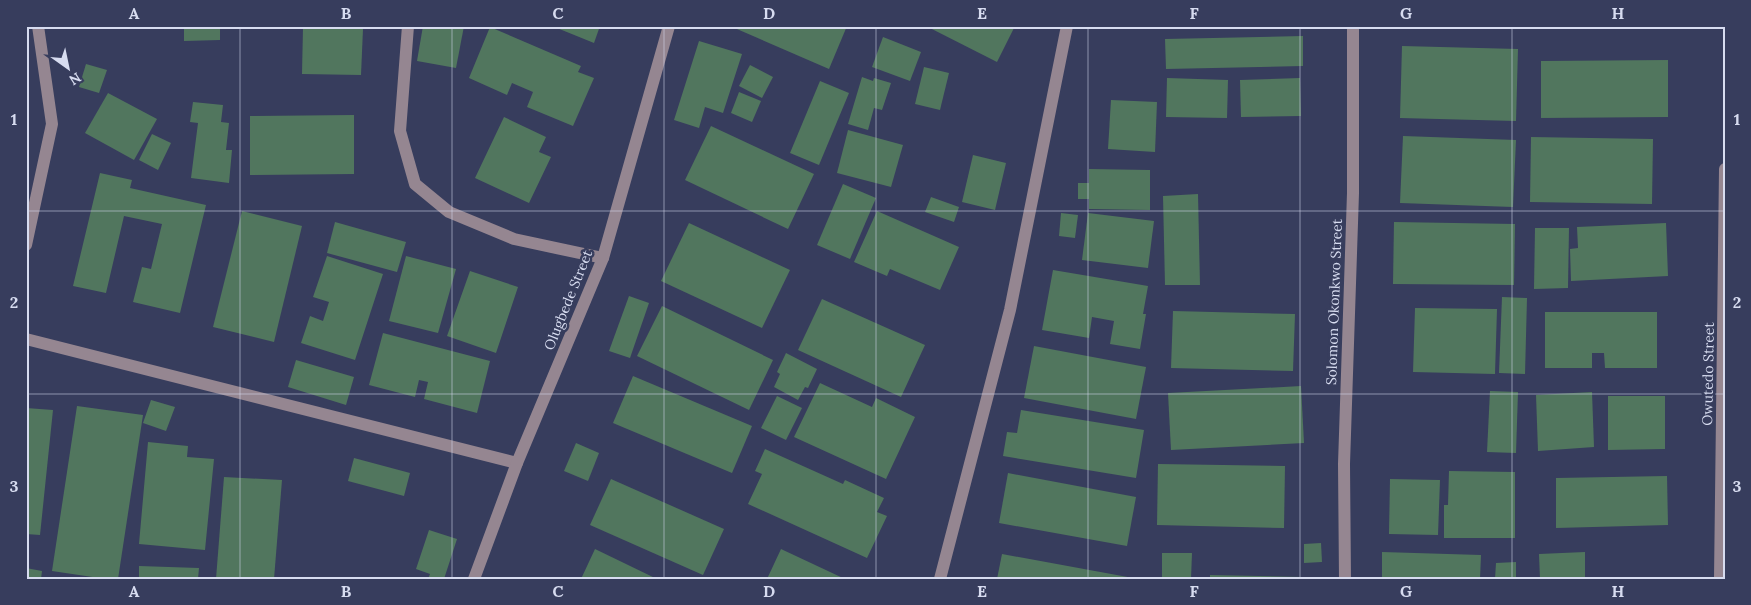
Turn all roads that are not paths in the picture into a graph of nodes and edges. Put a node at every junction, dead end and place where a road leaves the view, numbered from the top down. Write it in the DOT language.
graph roads {
  1 [pos="38,26"];
  2 [pos="408,26"];
  3 [pos="669,26"];
  4 [pos="1067,26"];
  5 [pos="1354,26"];
  6 [pos="1725,169"];
  7 [pos="26,245"];
  8 [pos="603,258"];
  9 [pos="26,339"];
  10 [pos="516,463"];
  11 [pos="474,579"];
  12 [pos="940,579"];
  13 [pos="1345,579"];
  14 [pos="1720,579"];
  1 -- 7 [label="street"];
  2 -- 8 [label="street"];
  3 -- 8 [label="street, Olugbede Street"];
  4 -- 12 [label="street"];
  5 -- 13 [label="street, Solomon Okonkwo Street"];
  6 -- 14 [label="street, Owutedo Street"];
  8 -- 10 [label="street, Olugbede Street"];
  9 -- 10 [label="street"];
  10 -- 11 [label="street, Olugbede Street"];
}
